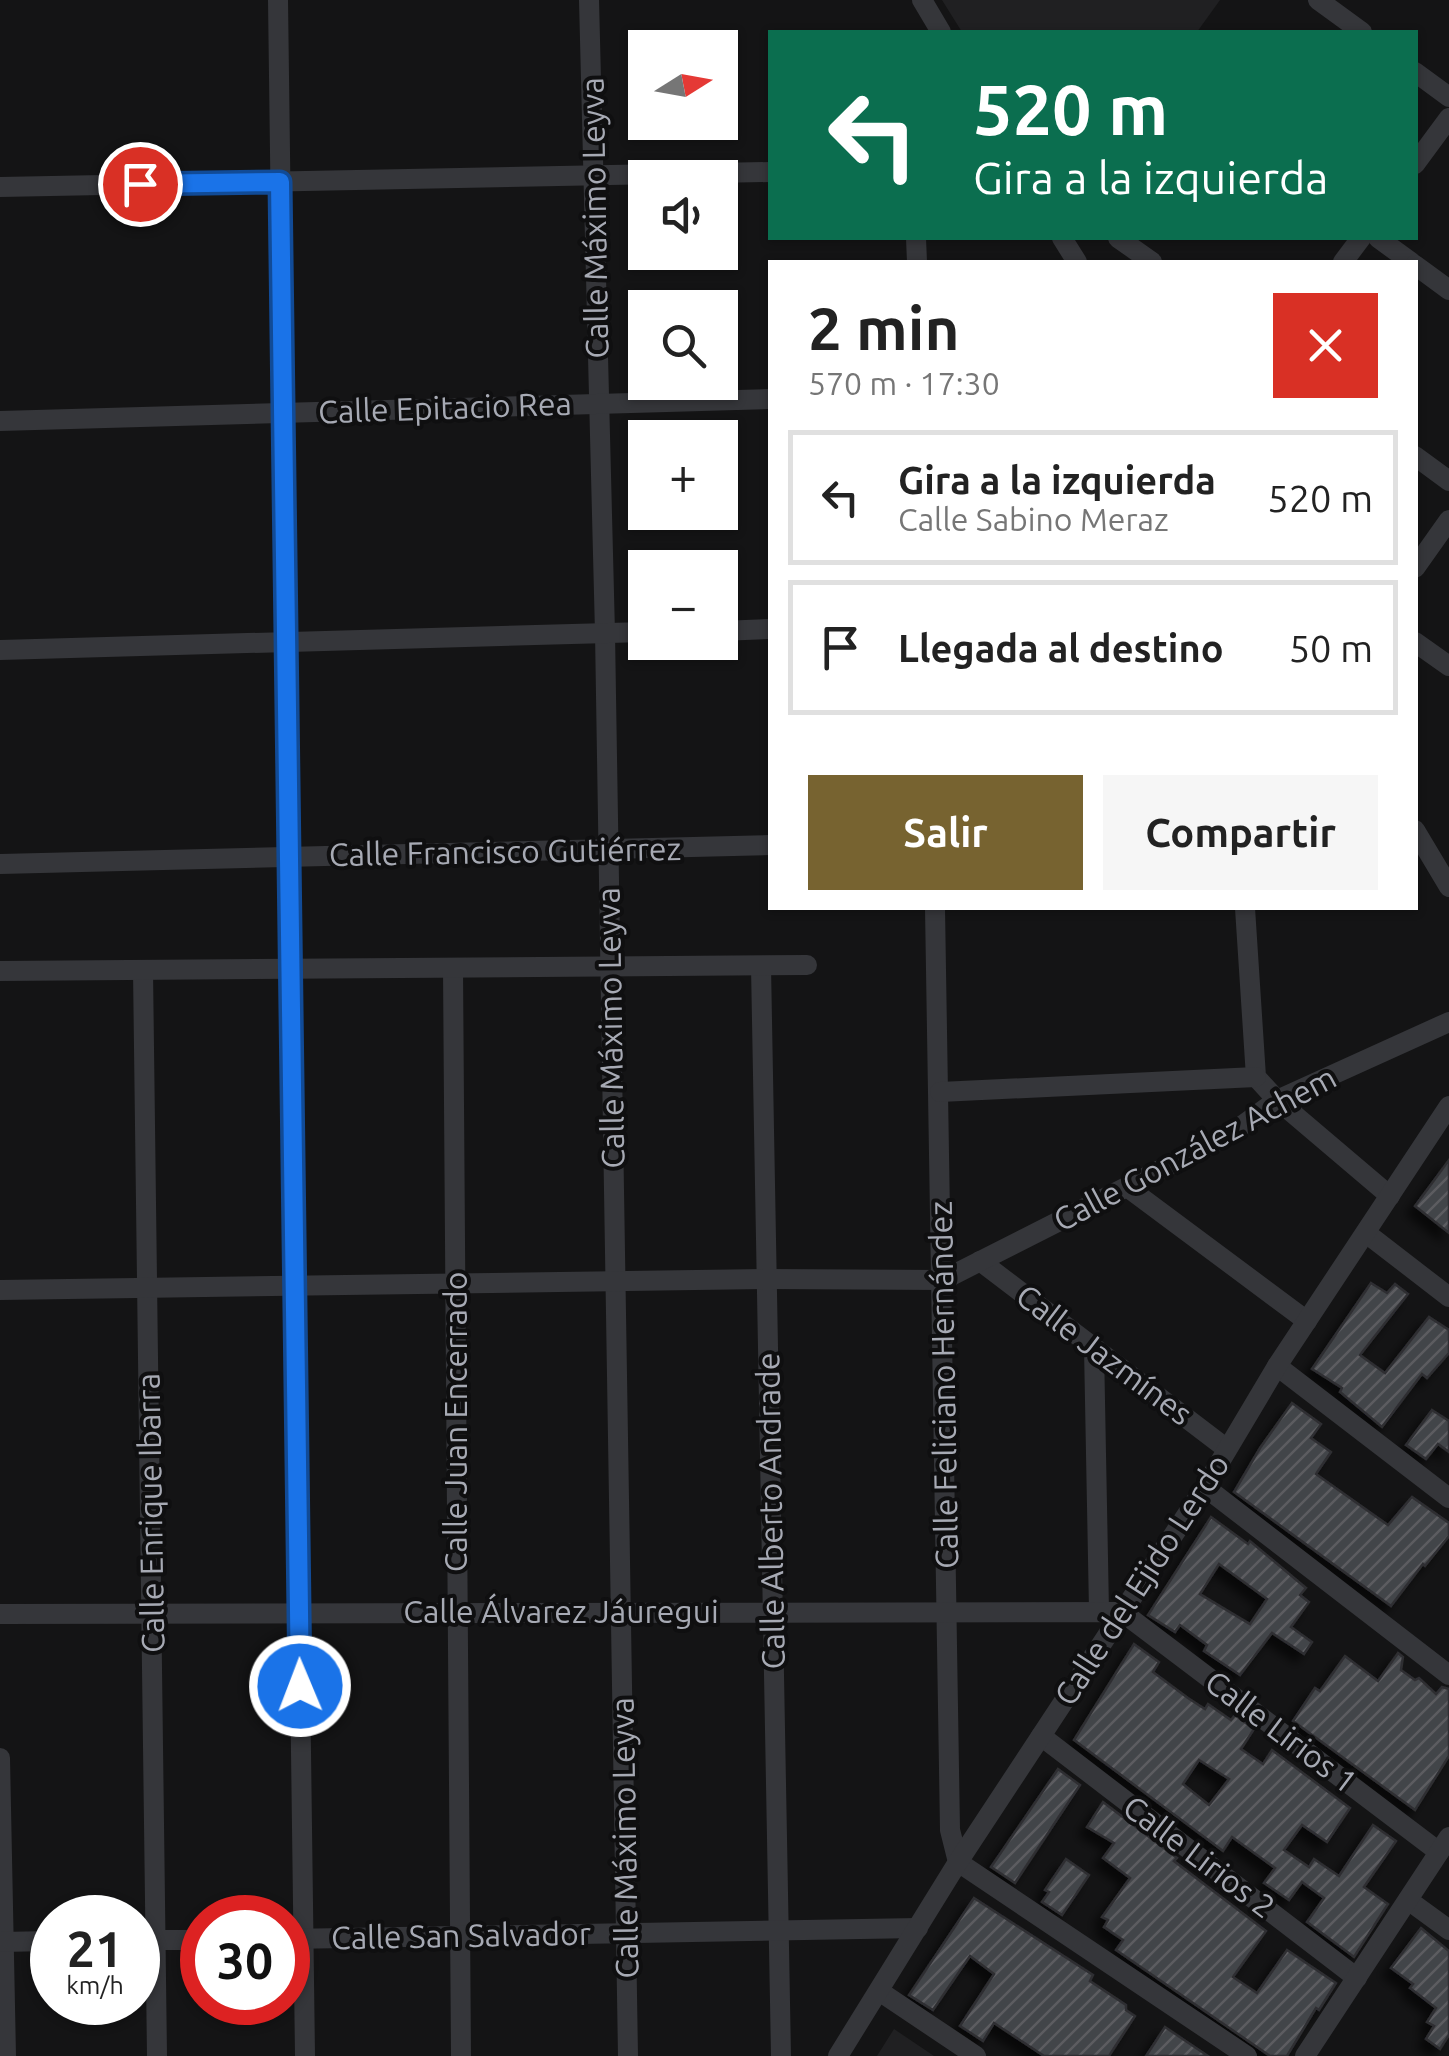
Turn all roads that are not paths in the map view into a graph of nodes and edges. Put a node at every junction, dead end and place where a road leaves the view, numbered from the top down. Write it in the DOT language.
graph roads {
  1 [pos="278,0"];
  2 [pos="589,0"];
  3 [pos="922,0"];
  4 [pos="1318,0"];
  5 [pos="940,30"];
  6 [pos="1359,30"];
  7 [pos="1418,74"];
  8 [pos="1449,97"];
  9 [pos="1449,118"];
  10 [pos="1418,160"];
  11 [pos="768,172"];
  12 [pos="594,176"];
  13 [pos="280,182"];
  14 [pos="0,187"];
  15 [pos="1121,240"];
  16 [pos="1381,240"];
  17 [pos="1149,260"];
  18 [pos="1408,260"];
  19 [pos="1418,268"];
  20 [pos="1449,290"];
  21 [pos="768,398"];
  22 [pos="599,404"];
  23 [pos="283,413"];
  24 [pos="0,422"];
  25 [pos="1418,458"];
  26 [pos="1449,480"];
  27 [pos="1449,520"];
  28 [pos="1418,564"];
  29 [pos="768,629"];
  30 [pos="738,630"];
  31 [pos="628,633"];
  32 [pos="605,634"];
  33 [pos="286,642"];
  34 [pos="1418,644"];
  35 [pos="0,650"];
  36 [pos="1449,666"];
  37 [pos="1418,837"];
  38 [pos="1418,839"];
  39 [pos="768,845"];
  40 [pos="608,850"];
  41 [pos="1449,852"];
  42 [pos="289,858"];
  43 [pos="0,864"];
  44 [pos="1449,887"];
  45 [pos="935,910"];
  46 [pos="1245,910"];
  47 [pos="806,965"];
  48 [pos="761,966"];
  49 [pos="610,967"];
  50 [pos="453,968"];
  51 [pos="290,969"];
  52 [pos="143,970"];
  53 [pos="0,971"];
  54 [pos="1449,1022"];
  55 [pos="1256,1077"];
  56 [pos="940,1092"];
  57 [pos="1277,1100"];
  58 [pos="1449,1106"];
  59 [pos="1127,1187"];
  60 [pos="1390,1196"];
  61 [pos="1366,1232"];
  62 [pos="980,1261"];
  63 [pos="767,1279"];
  64 [pos="943,1280"];
  65 [pos="614,1282"];
  66 [pos="455,1284"];
  67 [pos="295,1286"];
  68 [pos="148,1289"];
  69 [pos="0,1290"];
  70 [pos="1449,1297"];
  71 [pos="1307,1321"];
  72 [pos="1094,1348"];
  73 [pos="1277,1366"];
  74 [pos="1228,1449"];
  75 [pos="1205,1487"];
  76 [pos="1449,1498"];
  77 [pos="948,1611"];
  78 [pos="1099,1611"];
  79 [pos="620,1612"];
  80 [pos="773,1612"];
  81 [pos="1122,1612"];
  82 [pos="300,1613"];
  83 [pos="458,1613"];
  84 [pos="0,1614"];
  85 [pos="152,1614"];
  86 [pos="1449,1675"];
  87 [pos="1041,1736"];
  88 [pos="0,1758"];
  89 [pos="1444,1844"];
  90 [pos="958,1862"];
  91 [pos="148,1895"];
  92 [pos="297,1895"];
  93 [pos="1408,1900"];
  94 [pos="918,1928"];
  95 [pos="1449,1930"];
  96 [pos="779,1931"];
  97 [pos="628,1933"];
  98 [pos="460,1936"];
  99 [pos="310,1939"];
  100 [pos="2,1942"];
  101 [pos="30,1942"];
  102 [pos="1357,1978"];
  103 [pos="879,1991"];
  104 [pos="154,2025"];
  105 [pos="303,2025"];
  106 [pos="6,2056"];
  107 [pos="157,2056"];
  108 [pos="305,2056"];
  109 [pos="461,2056"];
  110 [pos="628,2056"];
  111 [pos="781,2056"];
  112 [pos="838,2056"];
  113 [pos="976,2056"];
  114 [pos="1248,2056"];
  115 [pos="1305,2056"];
  1 -- 13 [label="street"];
  2 -- 12 [label="street, Calle Máximo Leyva"];
  3 -- 5 [label="street"];
  4 -- 6 [label="street"];
  7 -- 8 [label="street"];
  9 -- 10 [label="street"];
  11 -- 12 [label="street"];
  12 -- 13 [label="street"];
  12 -- 22 [label="street, Calle Máximo Leyva"];
  13 -- 14 [label="street"];
  13 -- 23 [label="street"];
  15 -- 17 [label="street"];
  16 -- 18 [label="street"];
  19 -- 20 [label="street"];
  21 -- 22 [label="street, Calle Epitacio Rea"];
  22 -- 23 [label="street, Calle Epitacio Rea"];
  22 -- 32 [label="street, Calle Máximo Leyva"];
  23 -- 24 [label="street, Calle Epitacio Rea"];
  23 -- 33 [label="street"];
  25 -- 26 [label="street"];
  27 -- 28 [label="street"];
  29 -- 30 [label="street"];
  31 -- 32 [label="street"];
  32 -- 33 [label="street"];
  32 -- 40 [label="street, Calle Máximo Leyva"];
  33 -- 35 [label="street"];
  33 -- 42 [label="street"];
  34 -- 36 [label="street"];
  37 -- 41 [label="street"];
  38 -- 44 [label="street"];
  39 -- 40 [label="street, Calle Francisco Gutiérrez"];
  40 -- 42 [label="street, Calle Francisco Gutiérrez"];
  40 -- 49 [label="street, Calle Máximo Leyva"];
  42 -- 43 [label="street, Calle Francisco Gutiérrez"];
  42 -- 51 [label="street"];
  45 -- 56 [label="street, Calle Feliciano Hernández"];
  46 -- 55 [label="street"];
  47 -- 48 [label="street"];
  48 -- 49 [label="street"];
  48 -- 63 [label="street, Calle Alberto Andrade"];
  49 -- 50 [label="street"];
  49 -- 65 [label="street, Calle Máximo Leyva"];
  50 -- 51 [label="street"];
  50 -- 66 [label="street, Calle Juan Encerrado"];
  51 -- 52 [label="street"];
  51 -- 67 [label="street"];
  52 -- 53 [label="street"];
  52 -- 68 [label="street, Calle Enrique Ibarra"];
  54 -- 57 [label="street, Calle González Achem"];
  55 -- 56 [label="street"];
  55 -- 57 [label="street"];
  56 -- 64 [label="street, Calle Feliciano Hernández"];
  57 -- 59 [label="street, Calle González Achem"];
  57 -- 60 [label="street"];
  58 -- 60 [label="street, Calle del Ejido Lerdo"];
  59 -- 62 [label="street, Calle González Achem"];
  59 -- 71 [label="street"];
  60 -- 61 [label="street, Calle del Ejido Lerdo"];
  61 -- 70 [label="street"];
  61 -- 71 [label="street, Calle del Ejido Lerdo"];
  62 -- 64 [label="street, Calle González Achem"];
  62 -- 72 [label="street, Calle Jazmínes"];
  63 -- 64 [label="street"];
  63 -- 65 [label="street"];
  63 -- 80 [label="street, Calle Alberto Andrade"];
  64 -- 77 [label="street, Calle Feliciano Hernández"];
  65 -- 66 [label="street"];
  65 -- 79 [label="street, Calle Máximo Leyva"];
  66 -- 67 [label="street"];
  66 -- 83 [label="street, Calle Juan Encerrado"];
  67 -- 68 [label="street"];
  67 -- 82 [label="street"];
  68 -- 69 [label="street"];
  68 -- 85 [label="street, Calle Enrique Ibarra"];
  71 -- 73 [label="street, Calle del Ejido Lerdo"];
  72 -- 74 [label="street, Calle Jazmínes"];
  72 -- 78 [label="street"];
  73 -- 74 [label="street, Calle del Ejido Lerdo"];
  73 -- 76 [label="street"];
  74 -- 75 [label="street, Calle del Ejido Lerdo"];
  75 -- 81 [label="street, Calle del Ejido Lerdo"];
  75 -- 86 [label="street"];
  77 -- 78 [label="street, Calle Álvarez Jáuregui"];
  77 -- 80 [label="street, Calle Álvarez Jáuregui"];
  77 -- 90 [label="street, Calle Feliciano Hernández"];
  78 -- 81 [label="street, Calle Álvarez Jáuregui"];
  79 -- 80 [label="street, Calle Álvarez Jáuregui"];
  79 -- 83 [label="street, Calle Álvarez Jáuregui"];
  79 -- 97 [label="street, Calle Máximo Leyva"];
  80 -- 96 [label="street, Calle Alberto Andrade"];
  81 -- 87 [label="street, Calle del Ejido Lerdo"];
  81 -- 89 [label="street, Calle Lirios 1"];
  82 -- 83 [label="street, Calle Álvarez Jáuregui"];
  82 -- 85 [label="street, Calle Álvarez Jáuregui"];
  82 -- 92 [label="street"];
  83 -- 98 [label="street, Calle Juan Encerrado"];
  84 -- 85 [label="street, Calle Álvarez Jáuregui"];
  85 -- 91 [label="street, Calle Enrique Ibarra"];
  87 -- 90 [label="street, Calle del Ejido Lerdo"];
  87 -- 102 [label="street, Calle Lirios 2"];
  88 -- 100 [label="street"];
  89 -- 93 [label="street"];
  90 -- 94 [label="street, Calle del Ejido Lerdo"];
  90 -- 114 [label="street"];
  93 -- 95 [label="street"];
  93 -- 102 [label="street"];
  94 -- 96 [label="street, Calle San Salvador"];
  94 -- 103 [label="street, Calle del Ejido Lerdo"];
  96 -- 97 [label="street, Calle San Salvador"];
  96 -- 111 [label="street, Calle Alberto Andrade"];
  97 -- 98 [label="street, Calle San Salvador"];
  97 -- 110 [label="street, Calle Máximo Leyva"];
  98 -- 99 [label="street, Calle San Salvador"];
  98 -- 109 [label="street, Calle Juan Encerrado"];
  100 -- 101 [label="street"];
  100 -- 106 [label="street"];
  102 -- 115 [label="street"];
  103 -- 112 [label="street, Calle del Ejido Lerdo"];
  103 -- 113 [label="street"];
  104 -- 107 [label="street, Calle Enrique Ibarra"];
  105 -- 108 [label="street"];
}
